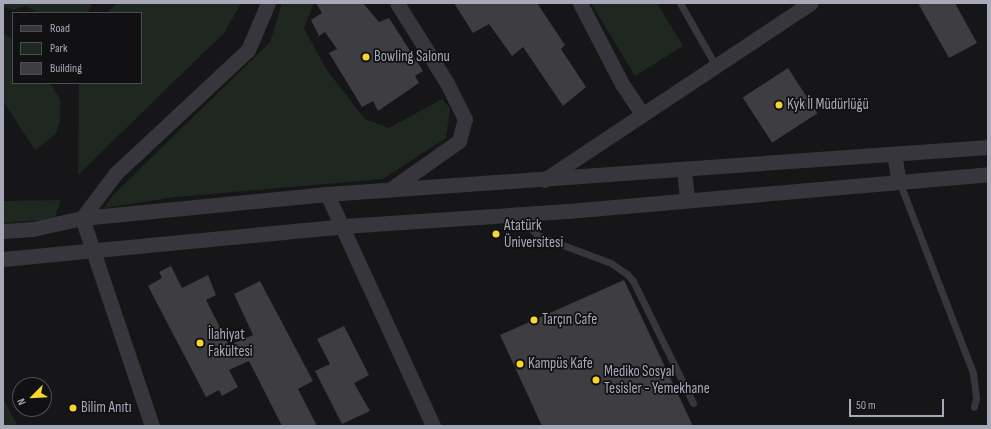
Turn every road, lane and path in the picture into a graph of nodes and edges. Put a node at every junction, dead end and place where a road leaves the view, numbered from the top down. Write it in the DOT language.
graph roads {
  1 [pos="268,3"];
  2 [pos="397,3"];
  3 [pos="580,3"];
  4 [pos="680,3"];
  5 [pos="810,3"];
  6 [pos="716,66"];
  7 [pos="642,114"];
  8 [pos="988,147"];
  9 [pos="894,154"];
  10 [pos="684,170"];
  11 [pos="988,174"];
  12 [pos="543,180"];
  13 [pos="899,181"];
  14 [pos="388,191"];
  15 [pos="327,194"];
  16 [pos="687,200"];
  17 [pos="525,214"];
  18 [pos="82,218"];
  19 [pos="342,226"];
  20 [pos="3,231"];
  21 [pos="91,250"];
  22 [pos="3,259"];
  23 [pos="693,403"];
  24 [pos="974,407"];
  25 [pos="152,426"];
  26 [pos="433,426"];
  1 -- 18 [label="street"];
  2 -- 14 [label="street"];
  3 -- 7 [label="street"];
  4 -- 6 [label="lane"];
  5 -- 6 [label="street"];
  6 -- 7 [label="street"];
  7 -- 12 [label="street"];
  8 -- 9 [label="street"];
  9 -- 10 [label="street"];
  9 -- 13 [label="street"];
  10 -- 12 [label="street"];
  10 -- 16 [label="street"];
  11 -- 13 [label="street"];
  12 -- 14 [label="street"];
  13 -- 16 [label="street"];
  13 -- 24 [label="lane"];
  14 -- 15 [label="street"];
  15 -- 18 [label="street"];
  15 -- 19 [label="street"];
  16 -- 17 [label="street"];
  17 -- 19 [label="street"];
  17 -- 23 [label="lane"];
  18 -- 20 [label="street"];
  18 -- 21 [label="street"];
  19 -- 21 [label="street"];
  19 -- 26 [label="street"];
  21 -- 22 [label="street"];
  21 -- 25 [label="street"];
}
